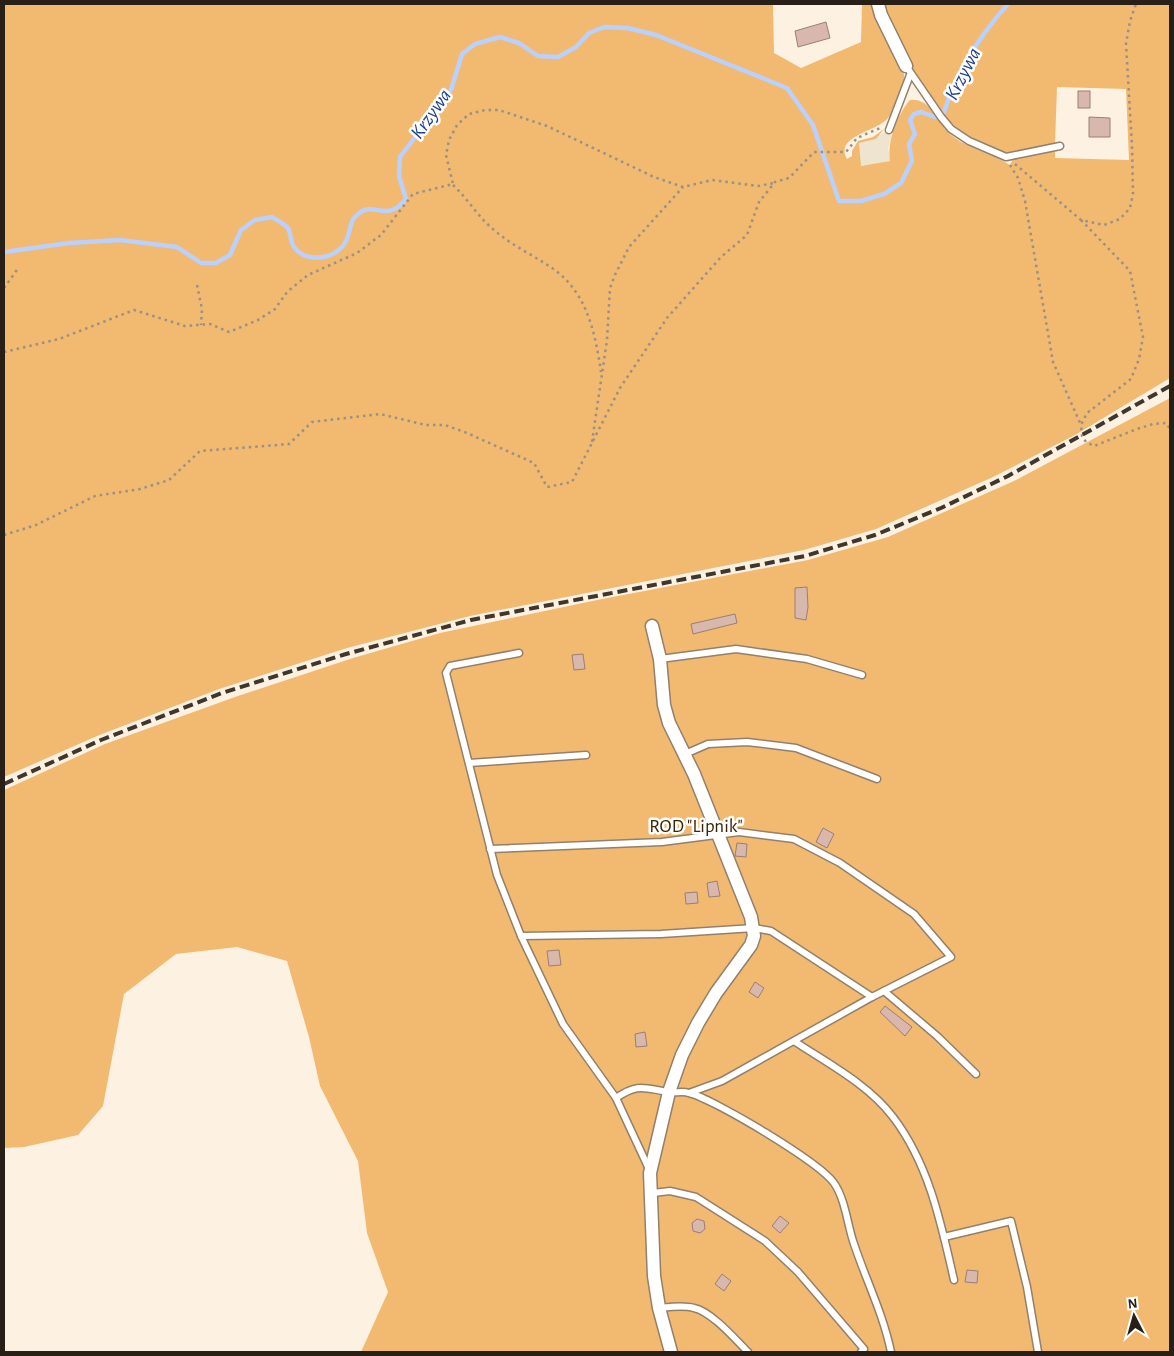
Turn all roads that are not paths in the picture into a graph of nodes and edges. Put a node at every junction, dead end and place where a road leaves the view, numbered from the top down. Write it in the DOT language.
graph roads {
  1 [pos="878,4"];
  2 [pos="908,70"];
  3 [pos="889,130"];
  4 [pos="1060,146"];
  5 [pos="652,626"];
  6 [pos="519,653"];
  7 [pos="660,659"];
  8 [pos="862,676"];
  9 [pos="685,754"];
  10 [pos="586,755"];
  11 [pos="469,763"];
  12 [pos="877,780"];
  13 [pos="717,834"];
  14 [pos="490,849"];
  15 [pos="754,928"];
  16 [pos="521,936"];
  17 [pos="884,991"];
  18 [pos="872,997"];
  19 [pos="794,1041"];
  20 [pos="976,1074"];
  21 [pos="670,1092"];
  22 [pos="690,1093"];
  23 [pos="616,1098"];
  24 [pos="650,1173"];
  25 [pos="653,1194"];
  26 [pos="944,1237"];
  27 [pos="954,1280"];
  28 [pos="659,1308"];
  29 [pos="671,1352"];
  30 [pos="748,1352"];
  31 [pos="862,1352"];
  32 [pos="891,1352"];
  33 [pos="1038,1352"];
  1 -- 2 [label="street"];
  2 -- 3 [label="lane"];
  2 -- 4 [label="lane"];
  5 -- 7 [label="street"];
  6 -- 11 [label="lane"];
  7 -- 8 [label="lane"];
  7 -- 9 [label="street"];
  9 -- 12 [label="lane"];
  9 -- 13 [label="street"];
  10 -- 11 [label="lane"];
  11 -- 14 [label="lane"];
  13 -- 14 [label="lane"];
  13 -- 15 [label="street"];
  13 -- 17 [label="lane"];
  14 -- 16 [label="lane"];
  15 -- 16 [label="lane"];
  15 -- 18 [label="lane"];
  15 -- 21 [label="street"];
  16 -- 23 [label="lane"];
  17 -- 18 [label="lane"];
  17 -- 20 [label="lane"];
  18 -- 19 [label="lane"];
  19 -- 22 [label="lane"];
  19 -- 26 [label="lane"];
  21 -- 22 [label="lane"];
  21 -- 23 [label="lane"];
  21 -- 24 [label="street"];
  22 -- 32 [label="lane"];
  23 -- 24 [label="lane"];
  24 -- 25 [label="street"];
  25 -- 28 [label="street"];
  25 -- 31 [label="lane"];
  26 -- 27 [label="lane"];
  26 -- 33 [label="lane"];
  28 -- 29 [label="street"];
  28 -- 30 [label="lane"];
}
